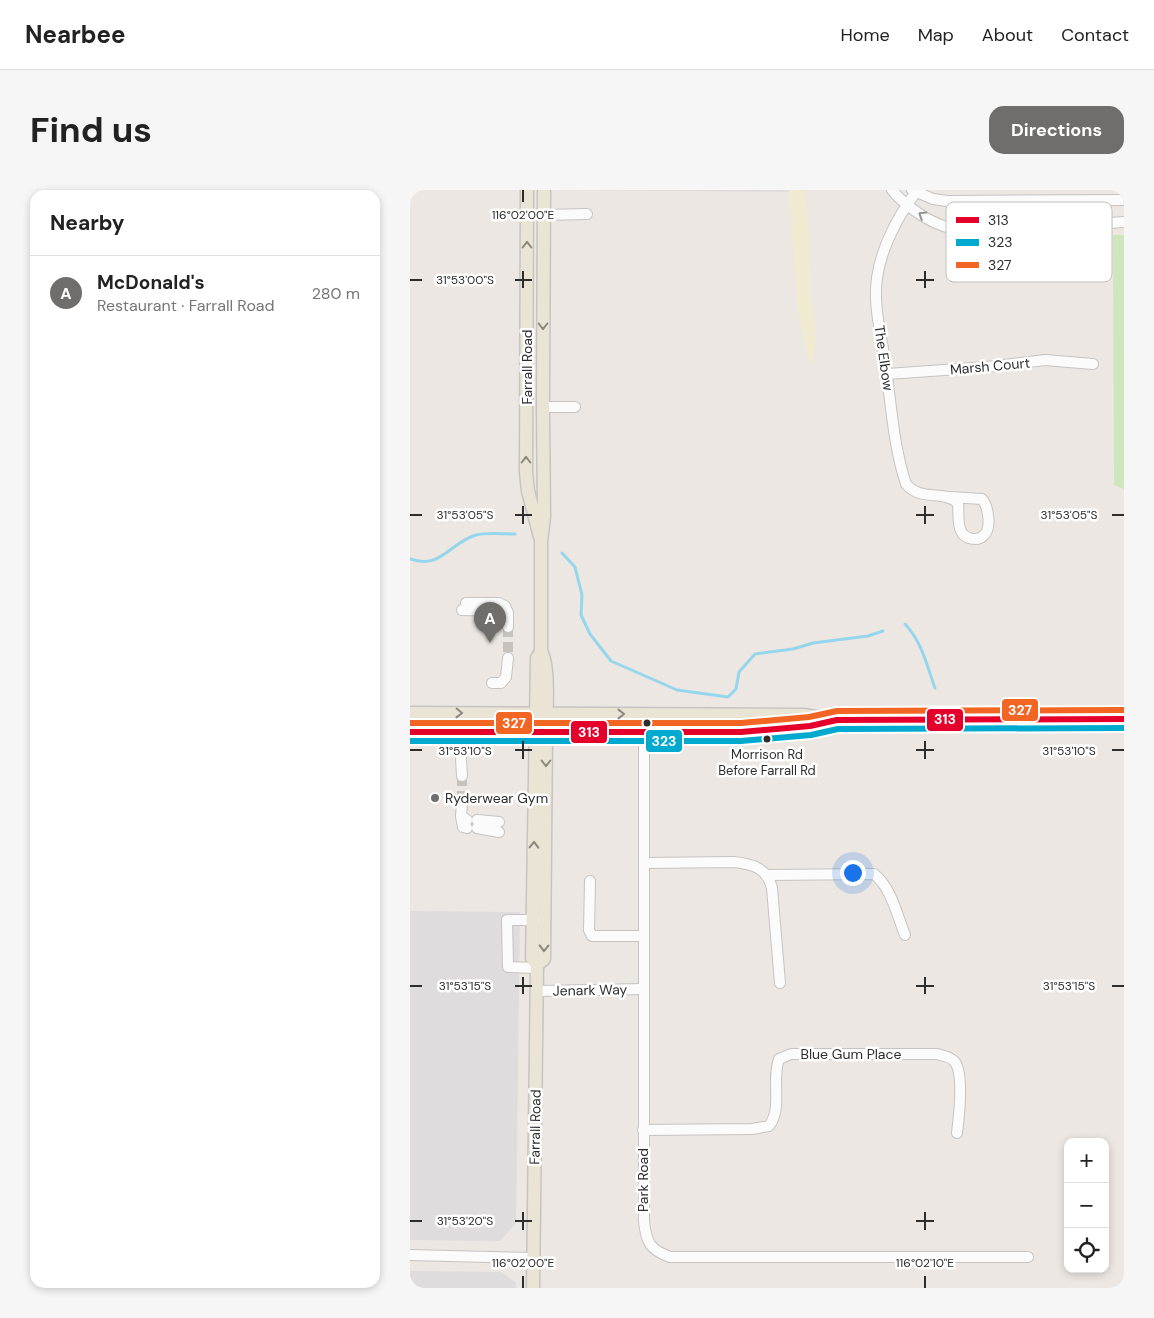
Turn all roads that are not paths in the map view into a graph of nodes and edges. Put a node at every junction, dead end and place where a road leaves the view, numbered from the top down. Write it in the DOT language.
graph roads {
  1 [pos="527,190"];
  2 [pos="544,190"];
  3 [pos="892,190"];
  4 [pos="914,191"];
  5 [pos="1124,200"];
  6 [pos="1067,201"];
  7 [pos="906,205"];
  8 [pos="587,214"];
  9 [pos="544,215"];
  10 [pos="946,228"];
  11 [pos="543,297"];
  12 [pos="527,298"];
  13 [pos="527,355"];
  14 [pos="543,355"];
  15 [pos="1094,364"];
  16 [pos="887,374"];
  17 [pos="543,407"];
  18 [pos="575,407"];
  19 [pos="526,426"];
  20 [pos="543,426"];
  21 [pos="543,481"];
  22 [pos="527,483"];
  23 [pos="950,497"];
  24 [pos="541,542"];
  25 [pos="464,607"];
  26 [pos="508,627"];
  27 [pos="508,658"];
  28 [pos="492,683"];
  29 [pos="410,712"];
  30 [pos="541,714"];
  31 [pos="837,720"];
  32 [pos="1124,720"];
  33 [pos="410,732"];
  34 [pos="541,733"];
  35 [pos="644,733"];
  36 [pos="461,758"];
  37 [pos="462,776"];
  38 [pos="462,804"];
  39 [pos="499,827"];
  40 [pos="644,862"];
  41 [pos="767,874"];
  42 [pos="590,881"];
  43 [pos="539,920"];
  44 [pos="905,934"];
  45 [pos="643,936"];
  46 [pos="537,966"];
  47 [pos="780,983"];
  48 [pos="643,989"];
  49 [pos="537,991"];
  50 [pos="643,1130"];
  51 [pos="957,1133"];
  52 [pos="410,1255"];
  53 [pos="1028,1257"];
  54 [pos="533,1258"];
  55 [pos="533,1288"];
  12 -- 1 [label="main road, Farrall Road, one-way"];
  2 -- 9 [label="main road, Farrall Road"];
  3 -- 7 [label="street"];
  4 -- 6 [label="street"];
  4 -- 7 [label="street, The Elbow"];
  5 -- 6 [label="street"];
  10 -- 7 [label="street, one-way"];
  7 -- 16 [label="street, The Elbow"];
  8 -- 9 [label="street"];
  9 -- 11 [label="main road, Farrall Road"];
  11 -- 12 [label="main road"];
  11 -- 14 [label="main road, Farrall Road, one-way"];
  12 -- 13 [label="main road, Farrall Road"];
  13 -- 14 [label="main road"];
  13 -- 19 [label="main road, Farrall Road"];
  14 -- 17 [label="main road, Farrall Road"];
  15 -- 16 [label="street, Marsh Court"];
  16 -- 23 [label="street, The Elbow"];
  17 -- 18 [label="street"];
  17 -- 20 [label="main road, Farrall Road"];
  19 -- 20 [label="main road"];
  22 -- 19 [label="main road, Farrall Road, one-way"];
  20 -- 21 [label="main road, Farrall Road"];
  21 -- 22 [label="main road"];
  21 -- 24 [label="main road, Farrall Road"];
  22 -- 24 [label="main road, Farrall Road"];
  23 -- 23 [label="street, The Elbow"];
  24 -- 30 [label="main road, Farrall Road"];
  25 -- 26 [label="street"];
  27 -- 28 [label="street"];
  29 -- 30 [label="main road, one-way"];
  30 -- 31 [label="main road, one-way"];
  30 -- 34 [label="main road, Farrall Road"];
  31 -- 32 [label="main road"];
  31 -- 35 [label="main road"];
  33 -- 34 [label="main road"];
  34 -- 35 [label="main road"];
  34 -- 43 [label="main road, Farrall Road"];
  35 -- 40 [label="street, Park Road"];
  36 -- 37 [label="street"];
  38 -- 39 [label="street"];
  40 -- 41 [label="street"];
  40 -- 45 [label="street, Park Road"];
  41 -- 44 [label="street"];
  41 -- 47 [label="street"];
  42 -- 45 [label="street"];
  43 -- 46 [label="main road, Farrall Road"];
  43 -- 46 [label="street"];
  45 -- 48 [label="street, Park Road"];
  46 -- 49 [label="main road, Farrall Road"];
  48 -- 49 [label="street, Jenark Way"];
  48 -- 50 [label="street, Park Road"];
  49 -- 54 [label="main road, Farrall Road"];
  50 -- 51 [label="street, Blue Gum Place"];
  50 -- 53 [label="street, Park Road"];
  52 -- 54 [label="street"];
  54 -- 55 [label="main road, Farrall Road"];
}
